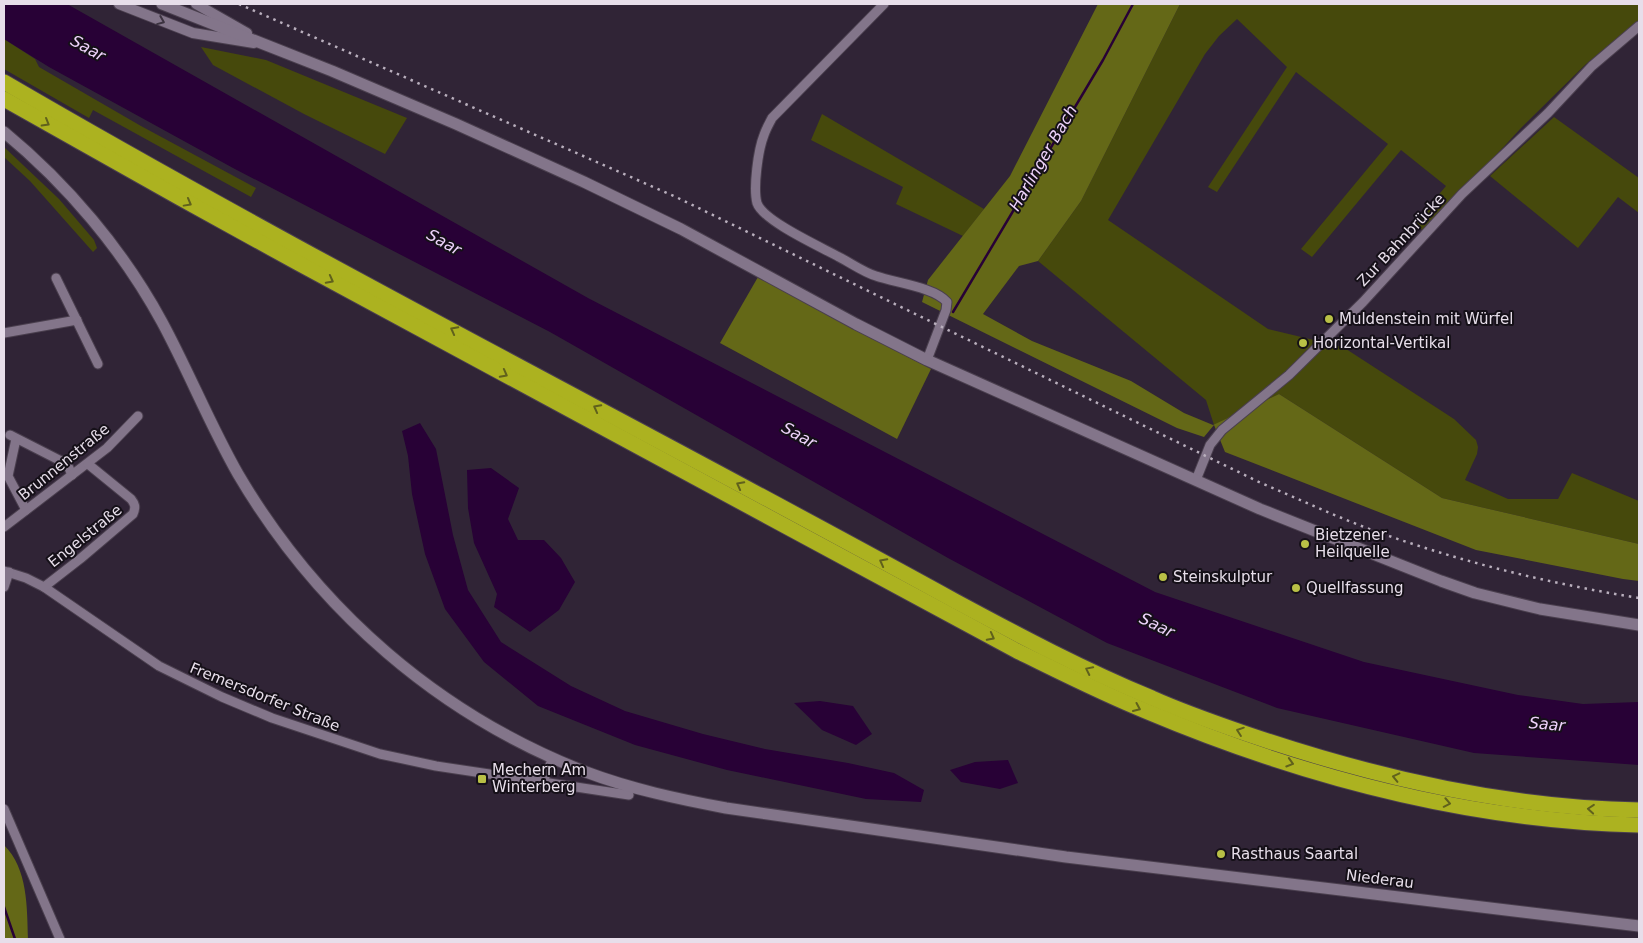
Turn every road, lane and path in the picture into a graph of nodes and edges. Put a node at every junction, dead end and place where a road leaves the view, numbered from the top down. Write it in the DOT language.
graph roads {
  1 [pos="118,4"];
  2 [pos="162,4"];
  3 [pos="196,4"];
  4 [pos="884,4"];
  5 [pos="1639,26"];
  6 [pos="268,45"];
  7 [pos="4,82"];
  8 [pos="4,99"];
  9 [pos="4,132"];
  10 [pos="56,278"];
  11 [pos="77,320"];
  12 [pos="4,333"];
  13 [pos="927,360"];
  14 [pos="98,364"];
  15 [pos="138,416"];
  16 [pos="88,464"];
  17 [pos="72,475"];
  18 [pos="6,477"];
  19 [pos="1196,480"];
  20 [pos="26,510"];
  21 [pos="4,526"];
  22 [pos="6,572"];
  23 [pos="4,587"];
  24 [pos="44,587"];
  25 [pos="922,591"];
  26 [pos="952,608"];
  27 [pos="1639,625"];
  28 [pos="553,758"];
  29 [pos="543,781"];
  30 [pos="629,795"];
  31 [pos="4,810"];
  32 [pos="1639,810"];
  33 [pos="1639,825"];
  34 [pos="1639,926"];
  35 [pos="60,939"];
  1 -- 6 [label="street, one-way"];
  2 -- 6 [label="main road"];
  3 -- 6 [label="street"];
  4 -- 13 [label="street"];
  5 -- 19 [label="street, Zur Bahnbrücke"];
  6 -- 13 [label="main road"];
  25 -- 7 [label="highway, one-way"];
  8 -- 25 [label="highway, one-way"];
  9 -- 28 [label="main road, Niederau"];
  10 -- 11 [label="street"];
  11 -- 12 [label="street"];
  11 -- 14 [label="street"];
  13 -- 19 [label="main road"];
  15 -- 16 [label="street, Brunnenstraße"];
  16 -- 17 [label="street, Brunnenstraße"];
  16 -- 24 [label="street, Engelstraße"];
  17 -- 18 [label="street"];
  17 -- 20 [label="street, Brunnenstraße"];
  18 -- 20 [label="street"];
  19 -- 27 [label="main road"];
  20 -- 21 [label="street, Brunnenstraße"];
  22 -- 23 [label="street"];
  22 -- 24 [label="street, Fremersdorfer Straße"];
  24 -- 29 [label="street, Fremersdorfer Straße"];
  25 -- 26 [label="highway"];
  32 -- 26 [label="highway, one-way"];
  26 -- 33 [label="highway, one-way"];
  28 -- 29 [label="street"];
  28 -- 34 [label="main road, Niederau"];
  29 -- 30 [label="street, Fremersdorfer Straße"];
  31 -- 35 [label="street"];
}
